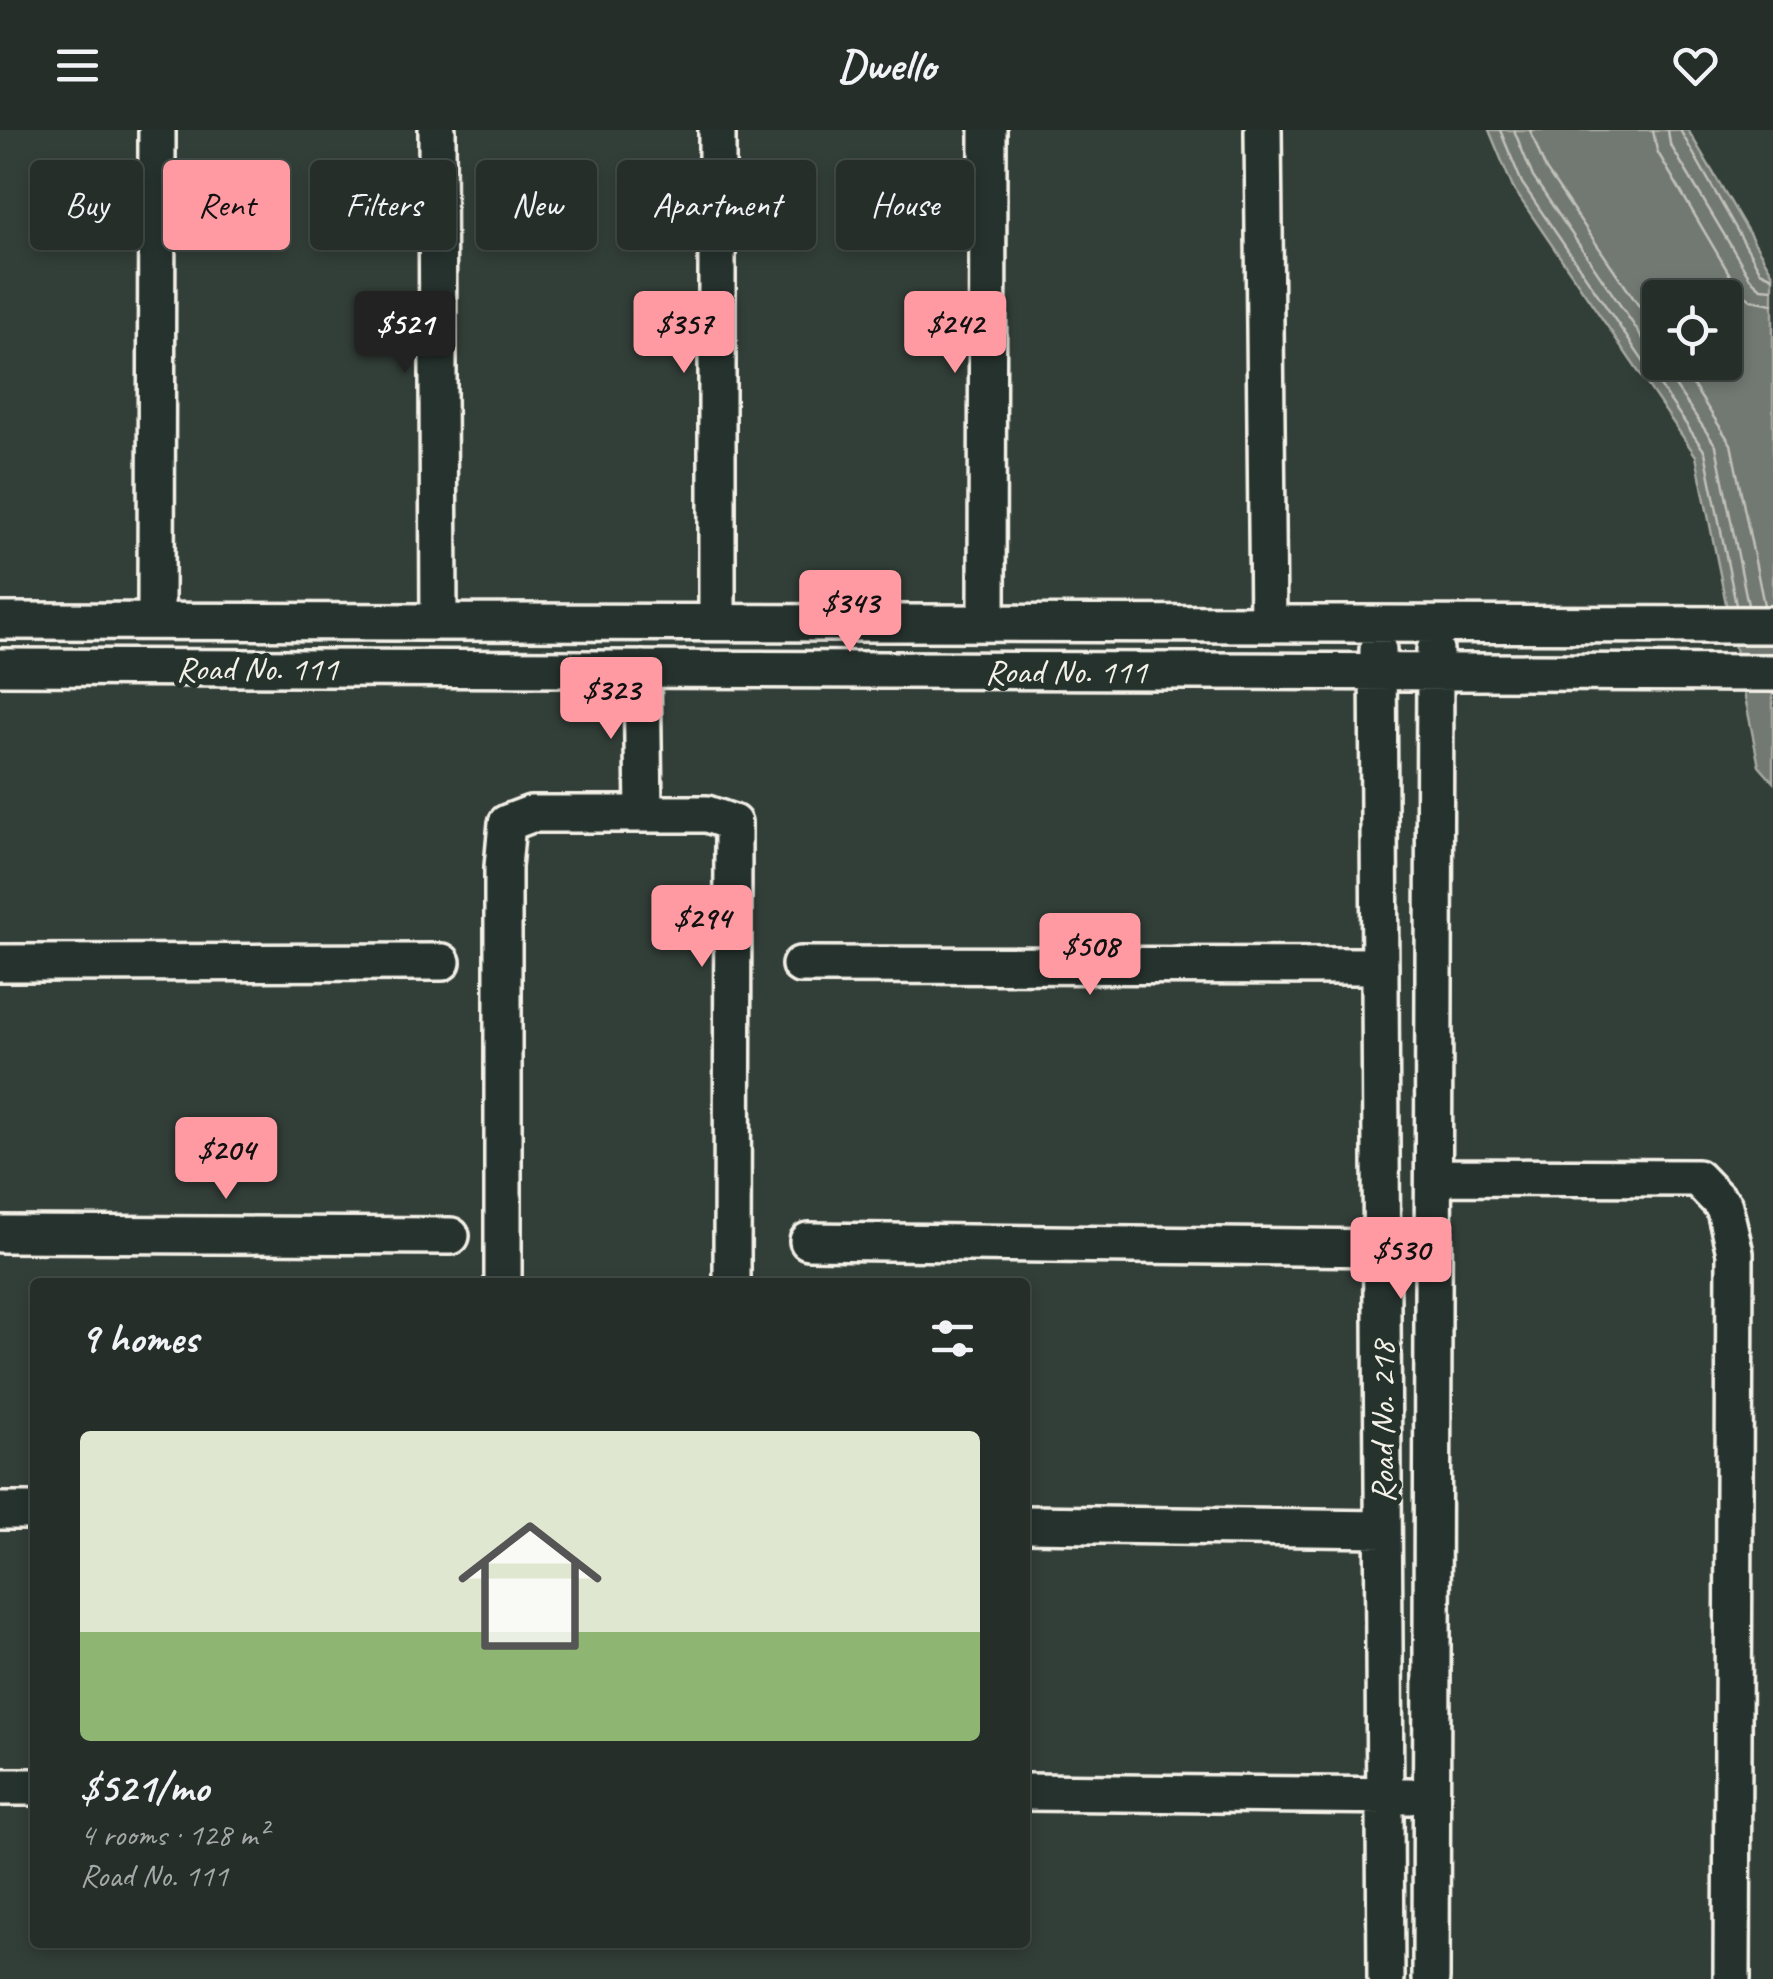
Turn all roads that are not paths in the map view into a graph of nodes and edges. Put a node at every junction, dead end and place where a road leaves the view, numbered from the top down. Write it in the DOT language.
graph roads {
  1 [pos="157,130"];
  2 [pos="436,130"];
  3 [pos="717,130"];
  4 [pos="988,130"];
  5 [pos="1263,130"];
  6 [pos="0,621"];
  7 [pos="156,621"];
  8 [pos="439,622"];
  9 [pos="717,622"];
  10 [pos="987,623"];
  11 [pos="1268,624"];
  12 [pos="1378,624"];
  13 [pos="1435,624"];
  14 [pos="1773,625"];
  15 [pos="0,668"];
  16 [pos="642,670"];
  17 [pos="1378,672"];
  18 [pos="1435,672"];
  19 [pos="1773,672"];
  20 [pos="644,814"];
  21 [pos="442,962"];
  22 [pos="0,963"];
  23 [pos="800,965"];
  24 [pos="1380,966"];
  25 [pos="1434,1177"];
  26 [pos="0,1234"];
  27 [pos="451,1236"];
  28 [pos="808,1241"];
  29 [pos="1381,1248"];
  30 [pos="504,1278"];
  31 [pos="732,1278"];
  32 [pos="0,1510"];
  33 [pos="30,1511"];
  34 [pos="1030,1524"];
  35 [pos="1383,1529"];
  36 [pos="0,1786"];
  37 [pos="30,1787"];
  38 [pos="1030,1792"];
  39 [pos="1384,1794"];
  40 [pos="1432,1798"];
  41 [pos="1386,1979"];
  42 [pos="1431,1979"];
  43 [pos="1732,1979"];
  1 -- 7 [label="street"];
  2 -- 8 [label="street"];
  3 -- 9 [label="street"];
  4 -- 10 [label="street"];
  5 -- 11 [label="street"];
  6 -- 7 [label="street, Road No. 111"];
  7 -- 8 [label="street, Road No. 111"];
  8 -- 9 [label="street, Road No. 111"];
  9 -- 10 [label="street, Road No. 111"];
  10 -- 11 [label="street, Road No. 111"];
  11 -- 12 [label="street, Road No. 111"];
  12 -- 13 [label="street, Road No. 111"];
  12 -- 17 [label="street, Road No. 218"];
  13 -- 14 [label="street, Road No. 111"];
  13 -- 18 [label="street, Road No. 218"];
  15 -- 16 [label="street, Road No. 111"];
  16 -- 17 [label="street, Road No. 111"];
  16 -- 20 [label="street"];
  17 -- 18 [label="street, Road No. 111"];
  17 -- 24 [label="street, Road No. 218"];
  18 -- 19 [label="street, Road No. 111"];
  18 -- 25 [label="street, Road No. 218"];
  20 -- 30 [label="street"];
  20 -- 31 [label="street"];
  21 -- 22 [label="street"];
  23 -- 24 [label="street"];
  24 -- 29 [label="street, Road No. 218"];
  25 -- 40 [label="street, Road No. 218"];
  25 -- 43 [label="street"];
  26 -- 27 [label="street"];
  28 -- 29 [label="street"];
  29 -- 35 [label="street, Road No. 218"];
  32 -- 33 [label="street"];
  34 -- 35 [label="street"];
  35 -- 39 [label="street, Road No. 218"];
  36 -- 37 [label="street"];
  38 -- 39 [label="street"];
  39 -- 40 [label="street"];
  39 -- 41 [label="street, Road No. 218"];
  40 -- 42 [label="street, Road No. 218"];
}
